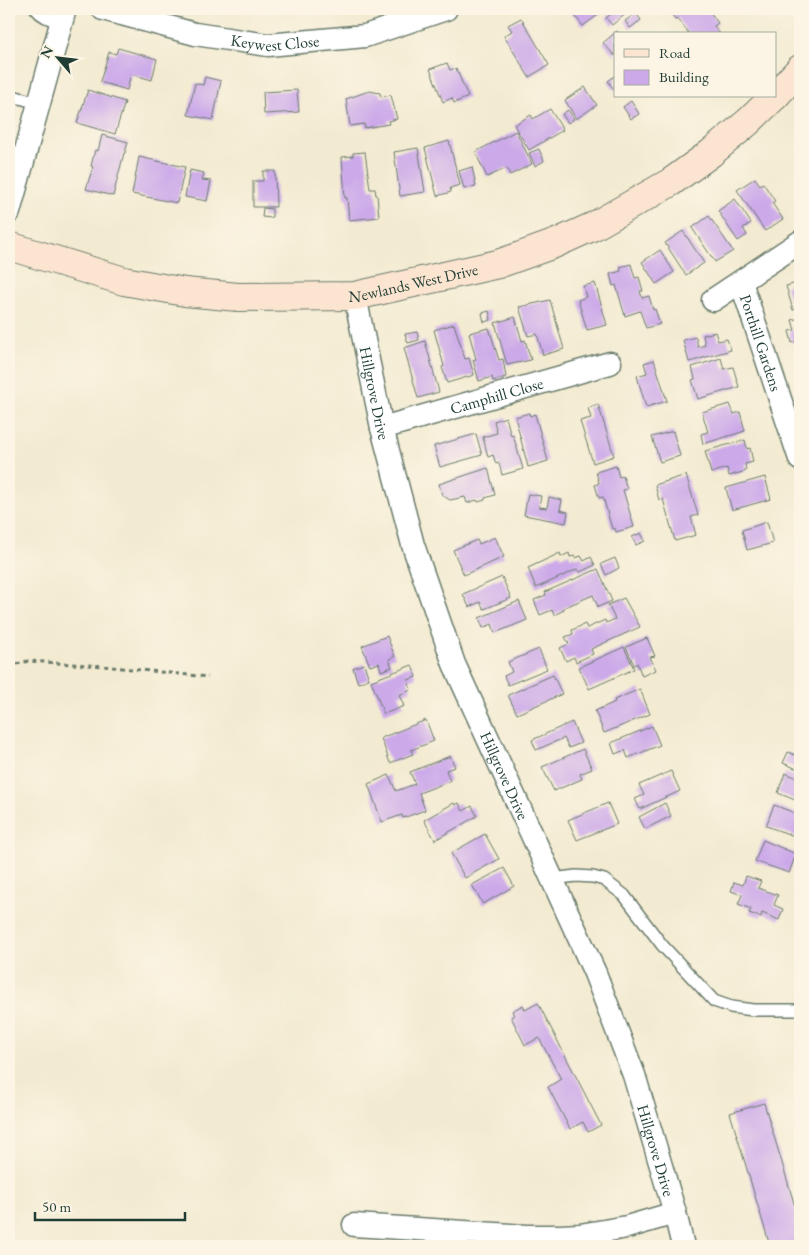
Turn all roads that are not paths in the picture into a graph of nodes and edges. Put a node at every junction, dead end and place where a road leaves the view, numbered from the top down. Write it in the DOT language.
graph roads {
  1 [pos="36,9"];
  2 [pos="103,9"];
  3 [pos="446,9"];
  4 [pos="63,16"];
  5 [pos="800,69"];
  6 [pos="9,95"];
  7 [pos="776,95"];
  8 [pos="773,98"];
  9 [pos="38,103"];
  10 [pos="9,212"];
  11 [pos="800,242"];
  12 [pos="9,246"];
  13 [pos="741,282"];
  14 [pos="355,296"];
  15 [pos="713,300"];
  16 [pos="610,362"];
  17 [pos="382,428"];
  18 [pos="800,459"];
  19 [pos="552,879"];
  20 [pos="800,1010"];
  21 [pos="675,1213"];
  22 [pos="354,1224"];
  23 [pos="683,1246"];
  1 -- 4 [label="lane"];
  2 -- 3 [label="street, Keywest Close"];
  4 -- 9 [label="street"];
  5 -- 7 [label="street, Newlands West Drive"];
  6 -- 9 [label="lane"];
  8 -- 14 [label="street, Newlands West Drive"];
  9 -- 10 [label="street"];
  11 -- 13 [label="street, Porthill Gardens"];
  12 -- 14 [label="street, Newlands West Drive"];
  13 -- 15 [label="street, Porthill Gardens"];
  13 -- 18 [label="street, Porthill Gardens"];
  14 -- 17 [label="street, Hillgrove Drive"];
  16 -- 17 [label="street, Camphill Close"];
  17 -- 19 [label="street, Hillgrove Drive"];
  19 -- 20 [label="lane"];
  19 -- 21 [label="street, Hillgrove Drive"];
  21 -- 22 [label="street"];
  21 -- 23 [label="street, Hillgrove Drive"];
}
